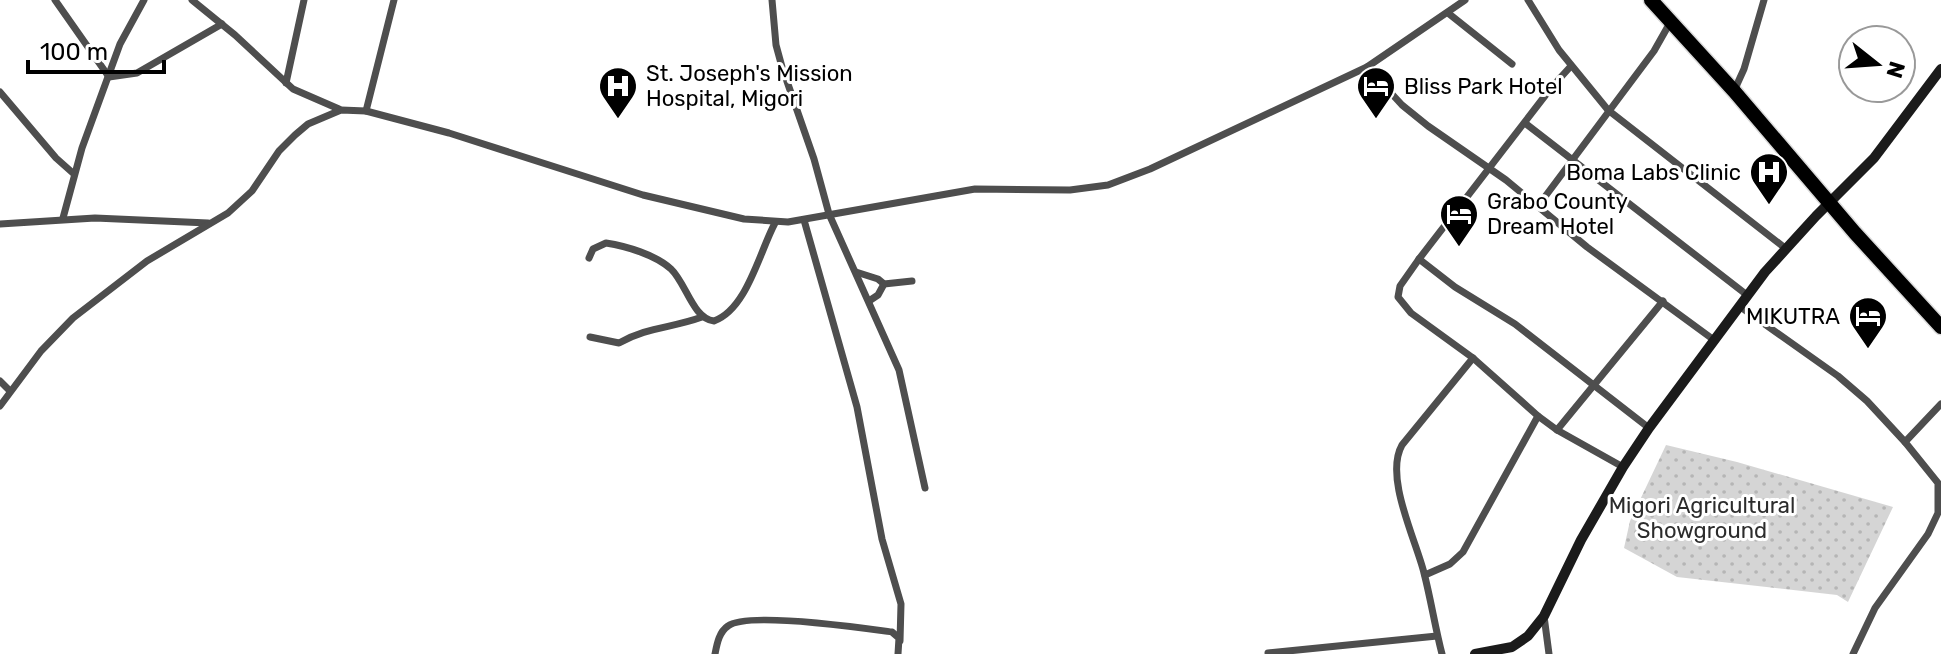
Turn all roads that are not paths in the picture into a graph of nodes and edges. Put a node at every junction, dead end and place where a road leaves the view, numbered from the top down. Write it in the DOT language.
graph roads {
  1 [pos="55,0"];
  2 [pos="144,0"];
  3 [pos="192,0"];
  4 [pos="304,0"];
  5 [pos="394,0"];
  6 [pos="772,0"];
  7 [pos="1465,0"];
  8 [pos="1528,0"];
  9 [pos="1651,0"];
  10 [pos="1764,0"];
  11 [pos="1448,13"];
  12 [pos="1671,21"];
  13 [pos="222,24"];
  14 [pos="1512,64"];
  15 [pos="1571,66"];
  16 [pos="1367,67"];
  17 [pos="1941,69"];
  18 [pos="109,77"];
  19 [pos="286,83"];
  20 [pos="1734,91"];
  21 [pos="0,92"];
  22 [pos="341,110"];
  23 [pos="1608,110"];
  24 [pos="366,111"];
  25 [pos="1525,123"];
  26 [pos="1572,160"];
  27 [pos="1489,168"];
  28 [pos="74,174"];
  29 [pos="1829,203"];
  30 [pos="1538,206"];
  31 [pos="829,214"];
  32 [pos="63,218"];
  33 [pos="804,220"];
  34 [pos="210,223"];
  35 [pos="775,223"];
  36 [pos="0,224"];
  37 [pos="1785,248"];
  38 [pos="589,258"];
  39 [pos="1419,259"];
  40 [pos="856,272"];
  41 [pos="912,281"];
  42 [pos="884,284"];
  43 [pos="1747,295"];
  44 [pos="869,301"];
  45 [pos="1663,301"];
  46 [pos="1739,306"];
  47 [pos="702,317"];
  48 [pos="1941,327"];
  49 [pos="590,337"];
  50 [pos="1714,340"];
  51 [pos="1473,358"];
  52 [pos="0,381"];
  53 [pos="1594,385"];
  54 [pos="10,391"];
  55 [pos="1941,404"];
  56 [pos="0,406"];
  57 [pos="1538,416"];
  58 [pos="1649,428"];
  59 [pos="1557,430"];
  60 [pos="1905,442"];
  61 [pos="1623,467"];
  62 [pos="925,488"];
  63 [pos="1425,575"];
  64 [pos="1544,616"];
  65 [pos="1437,636"];
  66 [pos="900,641"];
  67 [pos="1268,653"];
  68 [pos="715,654"];
  69 [pos="898,654"];
  70 [pos="1442,654"];
  71 [pos="1475,654"];
  72 [pos="1549,654"];
  73 [pos="1853,654"];
  1 -- 18 [label="street"];
  2 -- 18 [label="street"];
  3 -- 13 [label="street"];
  4 -- 19 [label="street"];
  5 -- 24 [label="street"];
  6 -- 31 [label="street"];
  7 -- 11 [label="street"];
  8 -- 15 [label="street"];
  9 -- 12 [label="highway"];
  10 -- 20 [label="street"];
  11 -- 14 [label="street"];
  11 -- 16 [label="street"];
  12 -- 20 [label="highway"];
  12 -- 23 [label="street"];
  13 -- 18 [label="street"];
  13 -- 19 [label="street"];
  15 -- 23 [label="street"];
  15 -- 25 [label="street"];
  16 -- 27 [label="street"];
  16 -- 31 [label="street"];
  17 -- 29 [label="street"];
  18 -- 28 [label="street"];
  19 -- 22 [label="street"];
  20 -- 29 [label="highway"];
  21 -- 28 [label="street"];
  22 -- 24 [label="street"];
  22 -- 34 [label="street"];
  23 -- 26 [label="street"];
  23 -- 37 [label="street"];
  24 -- 35 [label="street"];
  25 -- 26 [label="street"];
  25 -- 27 [label="street"];
  26 -- 30 [label="street"];
  26 -- 43 [label="street"];
  27 -- 30 [label="street"];
  27 -- 39 [label="street"];
  28 -- 32 [label="street"];
  29 -- 37 [label="street"];
  29 -- 48 [label="highway"];
  30 -- 45 [label="street"];
  31 -- 33 [label="street"];
  31 -- 40 [label="street"];
  32 -- 34 [label="street"];
  32 -- 36 [label="street"];
  33 -- 35 [label="street"];
  33 -- 66 [label="street"];
  34 -- 54 [label="street"];
  35 -- 47 [label="street"];
  37 -- 43 [label="street"];
  38 -- 47 [label="street"];
  39 -- 51 [label="street"];
  39 -- 53 [label="street"];
  40 -- 42 [label="street"];
  40 -- 44 [label="street"];
  41 -- 42 [label="street"];
  42 -- 44 [label="street"];
  43 -- 46 [label="street"];
  44 -- 62 [label="street"];
  45 -- 50 [label="street"];
  45 -- 53 [label="street"];
  46 -- 50 [label="street"];
  46 -- 60 [label="street"];
  47 -- 49 [label="street"];
  50 -- 58 [label="street"];
  51 -- 57 [label="street"];
  51 -- 63 [label="street"];
  52 -- 54 [label="street"];
  53 -- 58 [label="street"];
  53 -- 59 [label="street"];
  54 -- 56 [label="street"];
  55 -- 60 [label="street"];
  57 -- 59 [label="street"];
  57 -- 63 [label="street"];
  58 -- 61 [label="street"];
  59 -- 61 [label="street"];
  60 -- 73 [label="street"];
  61 -- 64 [label="street"];
  63 -- 65 [label="street"];
  64 -- 71 [label="street"];
  64 -- 72 [label="street"];
  65 -- 67 [label="street"];
  65 -- 70 [label="street"];
  66 -- 68 [label="street"];
  66 -- 69 [label="street"];
}
